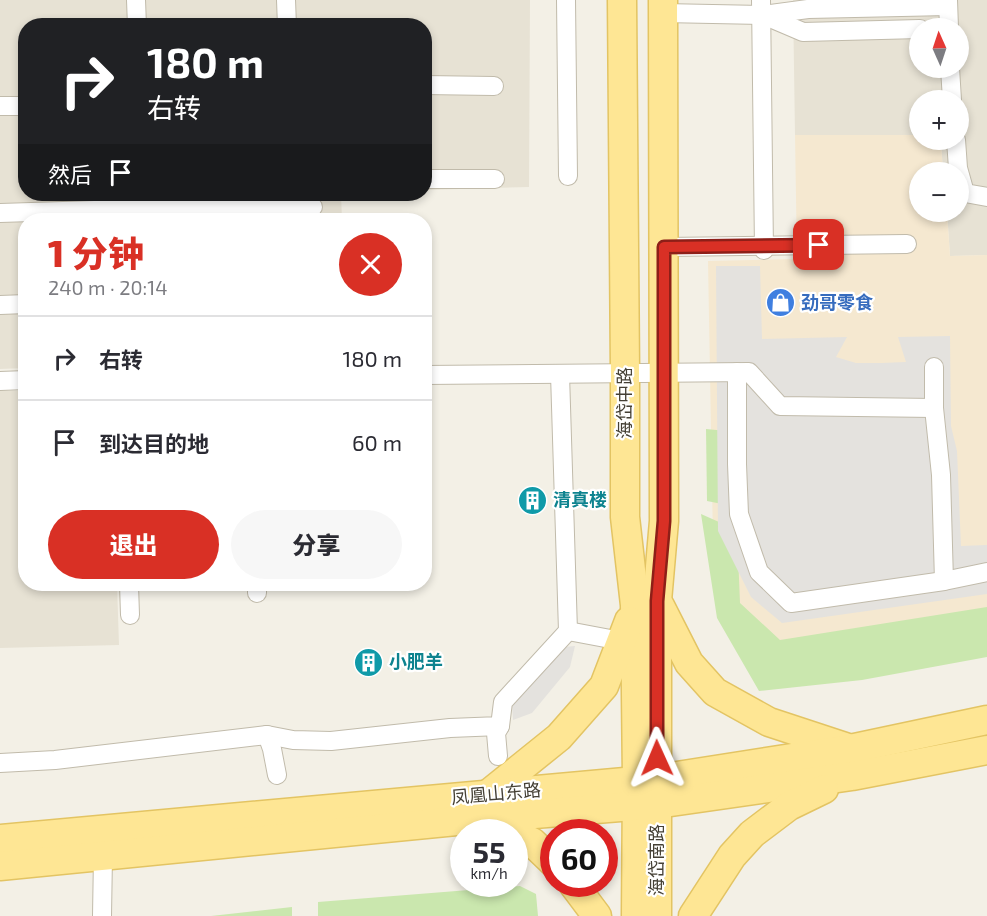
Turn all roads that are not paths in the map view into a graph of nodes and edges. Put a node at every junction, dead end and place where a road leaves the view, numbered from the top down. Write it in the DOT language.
graph roads {
  1 [pos="136,0"];
  2 [pos="286,0"];
  3 [pos="566,0"];
  4 [pos="622,0"];
  5 [pos="948,3"];
  6 [pos="663,6"];
  7 [pos="762,7"];
  8 [pos="136,18"];
  9 [pos="287,18"];
  10 [pos="949,18"];
  11 [pos="909,29"];
  12 [pos="432,85"];
  13 [pos="494,86"];
  14 [pos="0,106"];
  15 [pos="18,106"];
  16 [pos="957,150"];
  17 [pos="568,176"];
  18 [pos="432,179"];
  19 [pos="495,179"];
  20 [pos="987,197"];
  21 [pos="313,207"];
  22 [pos="126,208"];
  23 [pos="0,213"];
  24 [pos="907,244"];
  25 [pos="664,247"];
  26 [pos="764,250"];
  27 [pos="0,304"];
  28 [pos="18,304"];
  29 [pos="934,367"];
  30 [pos="664,372"];
  31 [pos="737,372"];
  32 [pos="625,373"];
  33 [pos="560,374"];
  34 [pos="432,375"];
  35 [pos="0,381"];
  36 [pos="18,381"];
  37 [pos="934,408"];
  38 [pos="987,572"];
  39 [pos="944,581"];
  40 [pos="129,591"];
  41 [pos="646,603"];
  42 [pos="130,615"];
  43 [pos="568,631"];
  44 [pos="621,641"];
  45 [pos="987,720"];
  46 [pos="500,726"];
  47 [pos="267,735"];
  48 [pos="987,750"];
  49 [pos="498,756"];
  50 [pos="0,763"];
  51 [pos="851,763"];
  52 [pos="277,775"];
  53 [pos="647,792"];
  54 [pos="487,807"];
  55 [pos="499,819"];
  56 [pos="0,839"];
  57 [pos="528,840"];
  58 [pos="540,849"];
  59 [pos="103,856"];
  60 [pos="0,866"];
  61 [pos="583,897"];
  62 [pos="102,916"];
  63 [pos="597,916"];
  64 [pos="636,916"];
  65 [pos="657,916"];
  66 [pos="693,916"];
  1 -- 8 [label="street"];
  2 -- 9 [label="street"];
  3 -- 17 [label="street"];
  4 -- 32 [label="main road, 海岱中路"];
  5 -- 7 [label="street"];
  5 -- 10 [label="street"];
  6 -- 7 [label="street"];
  6 -- 25 [label="main road, 海岱中路"];
  7 -- 11 [label="street"];
  7 -- 26 [label="street"];
  12 -- 13 [label="street"];
  14 -- 15 [label="street"];
  16 -- 20 [label="street"];
  18 -- 19 [label="street"];
  21 -- 22 [label="street"];
  22 -- 23 [label="street"];
  24 -- 25 [label="street"];
  25 -- 30 [label="main road, 海岱中路"];
  27 -- 28 [label="street"];
  29 -- 37 [label="street"];
  30 -- 31 [label="street"];
  30 -- 32 [label="street"];
  30 -- 41 [label="main road, 海岱中路"];
  31 -- 37 [label="street"];
  31 -- 39 [label="street"];
  32 -- 33 [label="street"];
  32 -- 41 [label="main road, 海岱中路"];
  33 -- 34 [label="street"];
  33 -- 43 [label="street"];
  35 -- 36 [label="street"];
  37 -- 39 [label="street"];
  38 -- 39 [label="street"];
  40 -- 42 [label="street"];
  41 -- 44 [label="main road"];
  41 -- 51 [label="main road"];
  41 -- 53 [label="main road, 海岱中路"];
  43 -- 44 [label="street"];
  43 -- 46 [label="street"];
  44 -- 54 [label="main road"];
  45 -- 51 [label="main road, 凤凰山东路"];
  46 -- 47 [label="street"];
  46 -- 49 [label="street"];
  47 -- 50 [label="street"];
  47 -- 52 [label="street"];
  48 -- 51 [label="main road, 凤凰山东路"];
  51 -- 53 [label="main road, 凤凰山东路"];
  51 -- 66 [label="main road"];
  53 -- 54 [label="main road, 凤凰山东路"];
  53 -- 64 [label="main road, 海岱南路"];
  53 -- 65 [label="main road, 海岱南路"];
  54 -- 55 [label="main road"];
  54 -- 56 [label="main road, 凤凰山东路"];
  54 -- 59 [label="main road, 凤凰山东路"];
  57 -- 58 [label="main road"];
  59 -- 60 [label="main road, 凤凰山东路"];
  59 -- 62 [label="street"];
  61 -- 63 [label="main road"];
}
